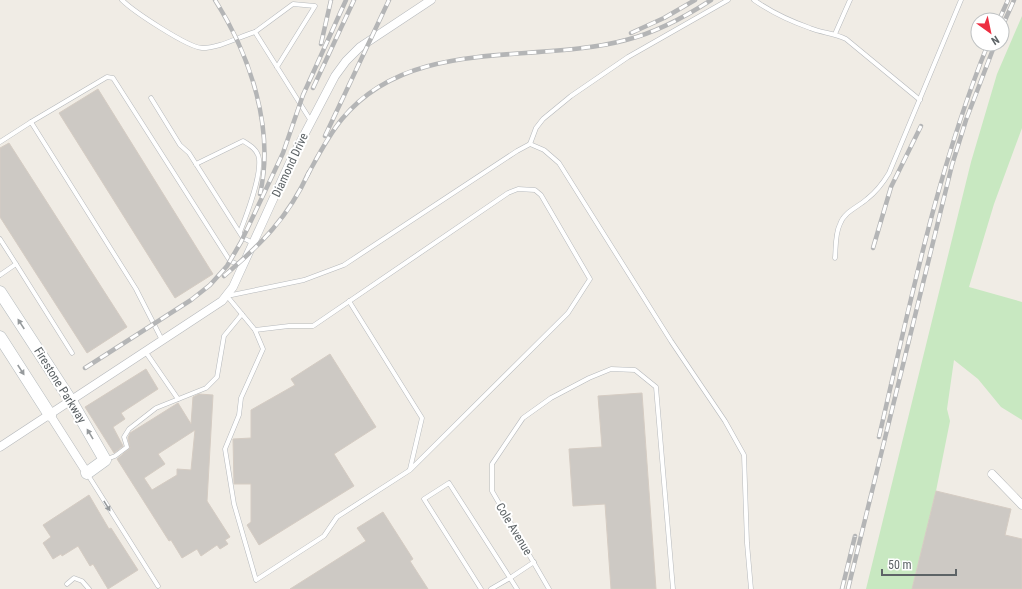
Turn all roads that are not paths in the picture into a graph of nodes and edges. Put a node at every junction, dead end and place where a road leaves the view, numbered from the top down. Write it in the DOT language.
graph roads {
  1 [pos="122,0"];
  2 [pos="431,0"];
  3 [pos="728,0"];
  4 [pos="754,0"];
  5 [pos="850,0"];
  6 [pos="961,0"];
  7 [pos="255,32"];
  8 [pos="836,34"];
  9 [pos="277,67"];
  10 [pos="151,98"];
  11 [pos="920,100"];
  12 [pos="311,121"];
  13 [pos="31,122"];
  14 [pos="0,142"];
  15 [pos="530,144"];
  16 [pos="196,164"];
  17 [pos="240,232"];
  18 [pos="0,240"];
  19 [pos="253,243"];
  20 [pos="835,258"];
  21 [pos="16,264"];
  22 [pos="242,266"];
  23 [pos="0,275"];
  24 [pos="0,292"];
  25 [pos="226,296"];
  26 [pos="349,301"];
  27 [pos="242,314"];
  28 [pos="255,330"];
  29 [pos="0,337"];
  30 [pos="162,340"];
  31 [pos="145,351"];
  32 [pos="72,353"];
  33 [pos="178,399"];
  34 [pos="71,401"];
  35 [pos="50,415"];
  36 [pos="0,447"];
  37 [pos="106,460"];
  38 [pos="410,470"];
  39 [pos="86,473"];
  40 [pos="992,474"];
  41 [pos="1022,505"];
  42 [pos="534,562"];
  43 [pos="510,578"];
  44 [pos="67,584"];
  45 [pos="158,586"];
  46 [pos="89,589"];
  47 [pos="481,589"];
  48 [pos="491,589"];
  49 [pos="517,589"];
  50 [pos="549,589"];
  51 [pos="673,589"];
  52 [pos="751,589"];
  1 -- 7 [label="lane"];
  2 -- 12 [label="street, Diamond Drive"];
  3 -- 15 [label="lane"];
  4 -- 8 [label="lane"];
  5 -- 8 [label="lane"];
  6 -- 11 [label="lane"];
  7 -- 9 [label="lane"];
  7 -- 9 [label="lane"];
  8 -- 11 [label="lane"];
  9 -- 12 [label="lane"];
  10 -- 16 [label="lane"];
  11 -- 20 [label="lane"];
  12 -- 19 [label="street, Diamond Drive"];
  13 -- 14 [label="lane"];
  13 -- 22 [label="lane"];
  13 -- 30 [label="lane"];
  15 -- 25 [label="lane"];
  15 -- 52 [label="lane"];
  16 -- 17 [label="lane"];
  16 -- 17 [label="lane"];
  17 -- 19 [label="lane"];
  18 -- 21 [label="lane"];
  19 -- 22 [label="street, Diamond Drive"];
  21 -- 23 [label="lane"];
  21 -- 32 [label="lane"];
  22 -- 25 [label="street, Diamond Drive"];
  34 -- 24 [label="street, Firestone Parkway, one-way"];
  25 -- 27 [label="lane"];
  25 -- 30 [label="street, Diamond Drive"];
  26 -- 28 [label="lane"];
  26 -- 38 [label="lane"];
  26 -- 38 [label="lane"];
  27 -- 28 [label="lane"];
  27 -- 33 [label="lane"];
  28 -- 38 [label="lane"];
  29 -- 35 [label="street, Firestone Parkway, one-way"];
  30 -- 31 [label="street, Diamond Drive"];
  31 -- 33 [label="lane"];
  31 -- 34 [label="street, Diamond Drive"];
  33 -- 37 [label="lane"];
  34 -- 35 [label="street, Diamond Drive"];
  37 -- 34 [label="street, Firestone Parkway, one-way"];
  35 -- 36 [label="street, Diamond Drive"];
  35 -- 39 [label="street, Firestone Parkway"];
  37 -- 39 [label="street"];
  39 -- 45 [label="lane, Firestone Parkway, one-way"];
  40 -- 41 [label="street"];
  42 -- 43 [label="lane"];
  42 -- 50 [label="lane, Cole Avenue"];
  42 -- 51 [label="lane, Cole Avenue"];
  43 -- 47 [label="lane"];
  43 -- 48 [label="lane"];
  43 -- 49 [label="lane"];
  44 -- 46 [label="lane"];
}
